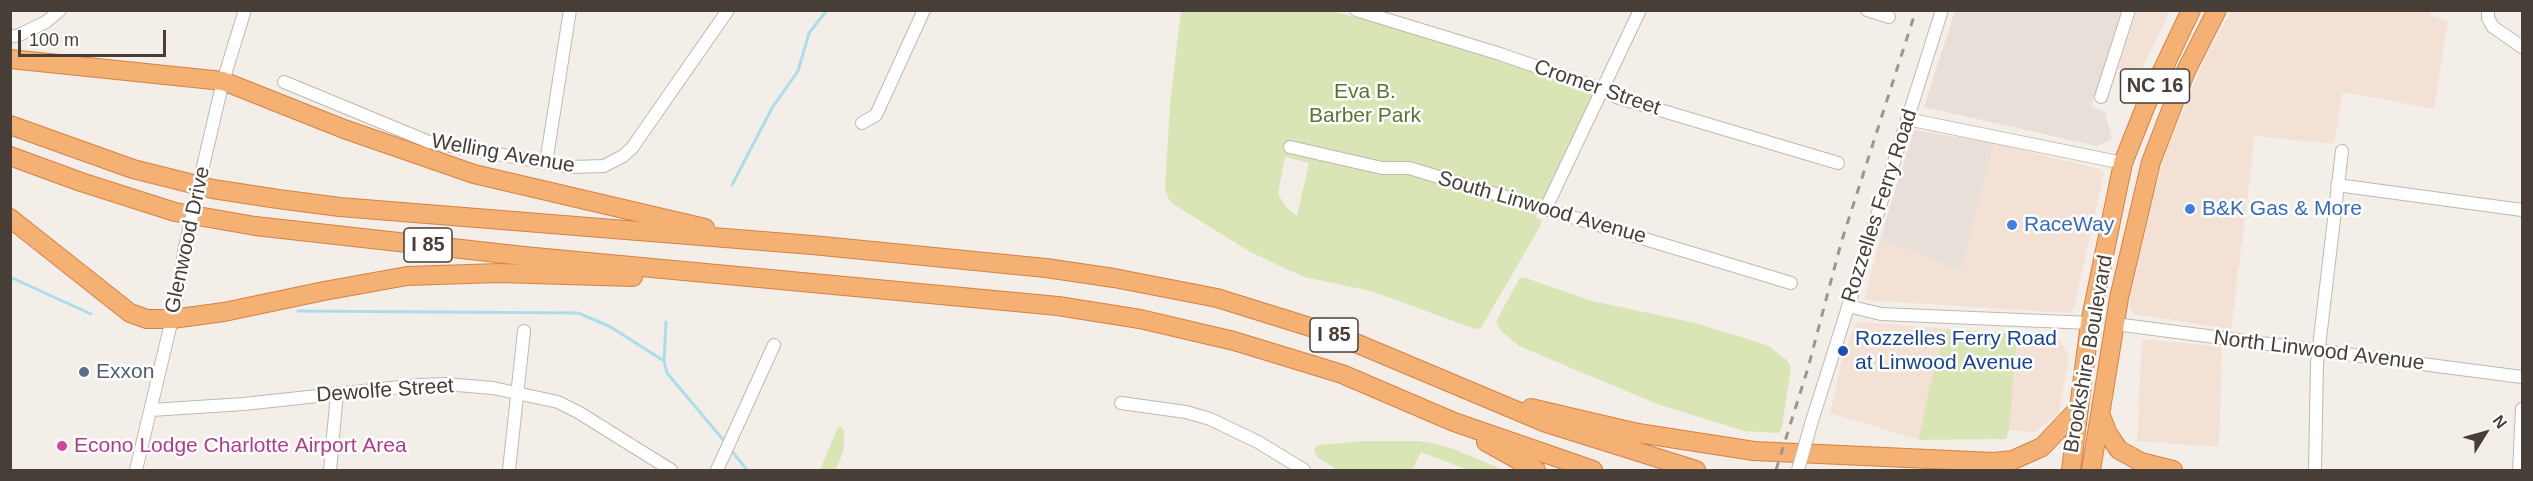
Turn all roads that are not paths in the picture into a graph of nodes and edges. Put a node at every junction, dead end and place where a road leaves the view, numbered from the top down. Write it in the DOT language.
graph roads {
  1 [pos="60,10"];
  2 [pos="245,10"];
  3 [pos="570,10"];
  4 [pos="728,10"];
  5 [pos="924,10"];
  6 [pos="1356,10"];
  7 [pos="1640,10"];
  8 [pos="1867,10"];
  9 [pos="1942,10"];
  10 [pos="2129,10"];
  11 [pos="2191,10"];
  12 [pos="2217,10"];
  13 [pos="2488,10"];
  14 [pos="1888,16"];
  15 [pos="10,37"];
  16 [pos="2175,43"];
  17 [pos="2523,47"];
  18 [pos="10,59"];
  19 [pos="223,81"];
  20 [pos="284,82"];
  21 [pos="1602,90"];
  22 [pos="2101,97"];
  23 [pos="1907,119"];
  24 [pos="862,123"];
  25 [pos="10,125"];
  26 [pos="1290,147"];
  27 [pos="2342,152"];
  28 [pos="10,156"];
  29 [pos="2151,162"];
  30 [pos="546,163"];
  31 [pos="1838,163"];
  32 [pos="2123,163"];
  33 [pos="2337,185"];
  34 [pos="1546,208"];
  35 [pos="2523,210"];
  36 [pos="10,218"];
  37 [pos="765,242"];
  38 [pos="710,273"];
  39 [pos="1791,283"];
  40 [pos="1848,306"];
  41 [pos="172,319"];
  42 [pos="2090,323"];
  43 [pos="2115,324"];
  44 [pos="524,331"];
  45 [pos="774,345"];
  46 [pos="2319,350"];
  47 [pos="2523,377"];
  48 [pos="337,393"];
  49 [pos="518,393"];
  50 [pos="1491,401"];
  51 [pos="1121,403"];
  52 [pos="2523,409"];
  53 [pos="152,410"];
  54 [pos="2077,410"];
  55 [pos="2100,413"];
  56 [pos="1454,422"];
  57 [pos="1963,460"];
  58 [pos="136,471"];
  59 [pos="330,471"];
  60 [pos="509,471"];
  61 [pos="671,471"];
  62 [pos="717,471"];
  63 [pos="1304,471"];
  64 [pos="1536,471"];
  65 [pos="1593,471"];
  66 [pos="1696,471"];
  67 [pos="1798,471"];
  68 [pos="1987,471"];
  69 [pos="2071,471"];
  70 [pos="2091,471"];
  71 [pos="2173,471"];
  72 [pos="2315,471"];
  73 [pos="2519,471"];
  1 -- 15 [label="street"];
  2 -- 19 [label="street, Glenwood Drive"];
  3 -- 30 [label="street"];
  4 -- 30 [label="street, Welling Avenue"];
  5 -- 24 [label="street"];
  6 -- 21 [label="street, Cromer Street"];
  7 -- 21 [label="street"];
  8 -- 14 [label="street"];
  9 -- 23 [label="street, Rozzelles Ferry Road"];
  10 -- 22 [label="street"];
  11 -- 16 [label="highway, Brookshire Boulevard / NC 16"];
  12 -- 29 [label="highway, Brookshire Boulevard / NC 16"];
  13 -- 17 [label="street"];
  16 -- 29 [label="highway"];
  16 -- 32 [label="highway, Brookshire Boulevard / NC 16"];
  18 -- 19 [label="highway"];
  19 -- 37 [label="highway"];
  19 -- 41 [label="street, Glenwood Drive, bridge"];
  20 -- 30 [label="street, Welling Avenue"];
  21 -- 31 [label="street, Cromer Street"];
  21 -- 34 [label="street"];
  23 -- 32 [label="street"];
  23 -- 40 [label="street, Rozzelles Ferry Road"];
  25 -- 37 [label="highway, I 85"];
  26 -- 34 [label="street, South Linwood Avenue"];
  27 -- 33 [label="street"];
  28 -- 38 [label="highway, I 85"];
  29 -- 43 [label="highway, Brookshire Boulevard / NC 16"];
  32 -- 42 [label="highway, Brookshire Boulevard / NC 16"];
  33 -- 35 [label="street"];
  33 -- 46 [label="street"];
  34 -- 39 [label="street, South Linwood Avenue"];
  36 -- 41 [label="highway"];
  37 -- 50 [label="highway, I 85"];
  38 -- 41 [label="highway"];
  38 -- 56 [label="highway, I 85"];
  40 -- 42 [label="street"];
  40 -- 67 [label="street, Rozzelles Ferry Road, bridge"];
  41 -- 53 [label="street, Glenwood Drive"];
  42 -- 54 [label="highway, Brookshire Boulevard / NC 16"];
  43 -- 46 [label="street, North Linwood Avenue"];
  43 -- 55 [label="highway, Brookshire Boulevard / NC 16"];
  44 -- 49 [label="street"];
  45 -- 62 [label="street"];
  46 -- 47 [label="street, North Linwood Avenue"];
  46 -- 72 [label="street"];
  48 -- 49 [label="street, Dewolfe Street"];
  48 -- 53 [label="street, Dewolfe Street"];
  48 -- 59 [label="street"];
  49 -- 60 [label="street"];
  49 -- 61 [label="street, Dewolfe Street"];
  50 -- 57 [label="highway"];
  50 -- 66 [label="highway, I 85"];
  51 -- 63 [label="street"];
  52 -- 73 [label="street"];
  53 -- 58 [label="street, Glenwood Drive"];
  54 -- 57 [label="highway"];
  54 -- 69 [label="highway, Brookshire Boulevard / NC 16"];
  55 -- 70 [label="highway, Brookshire Boulevard / NC 16"];
  55 -- 71 [label="highway"];
  56 -- 64 [label="highway"];
  56 -- 65 [label="highway, I 85"];
  57 -- 68 [label="highway"];
}
